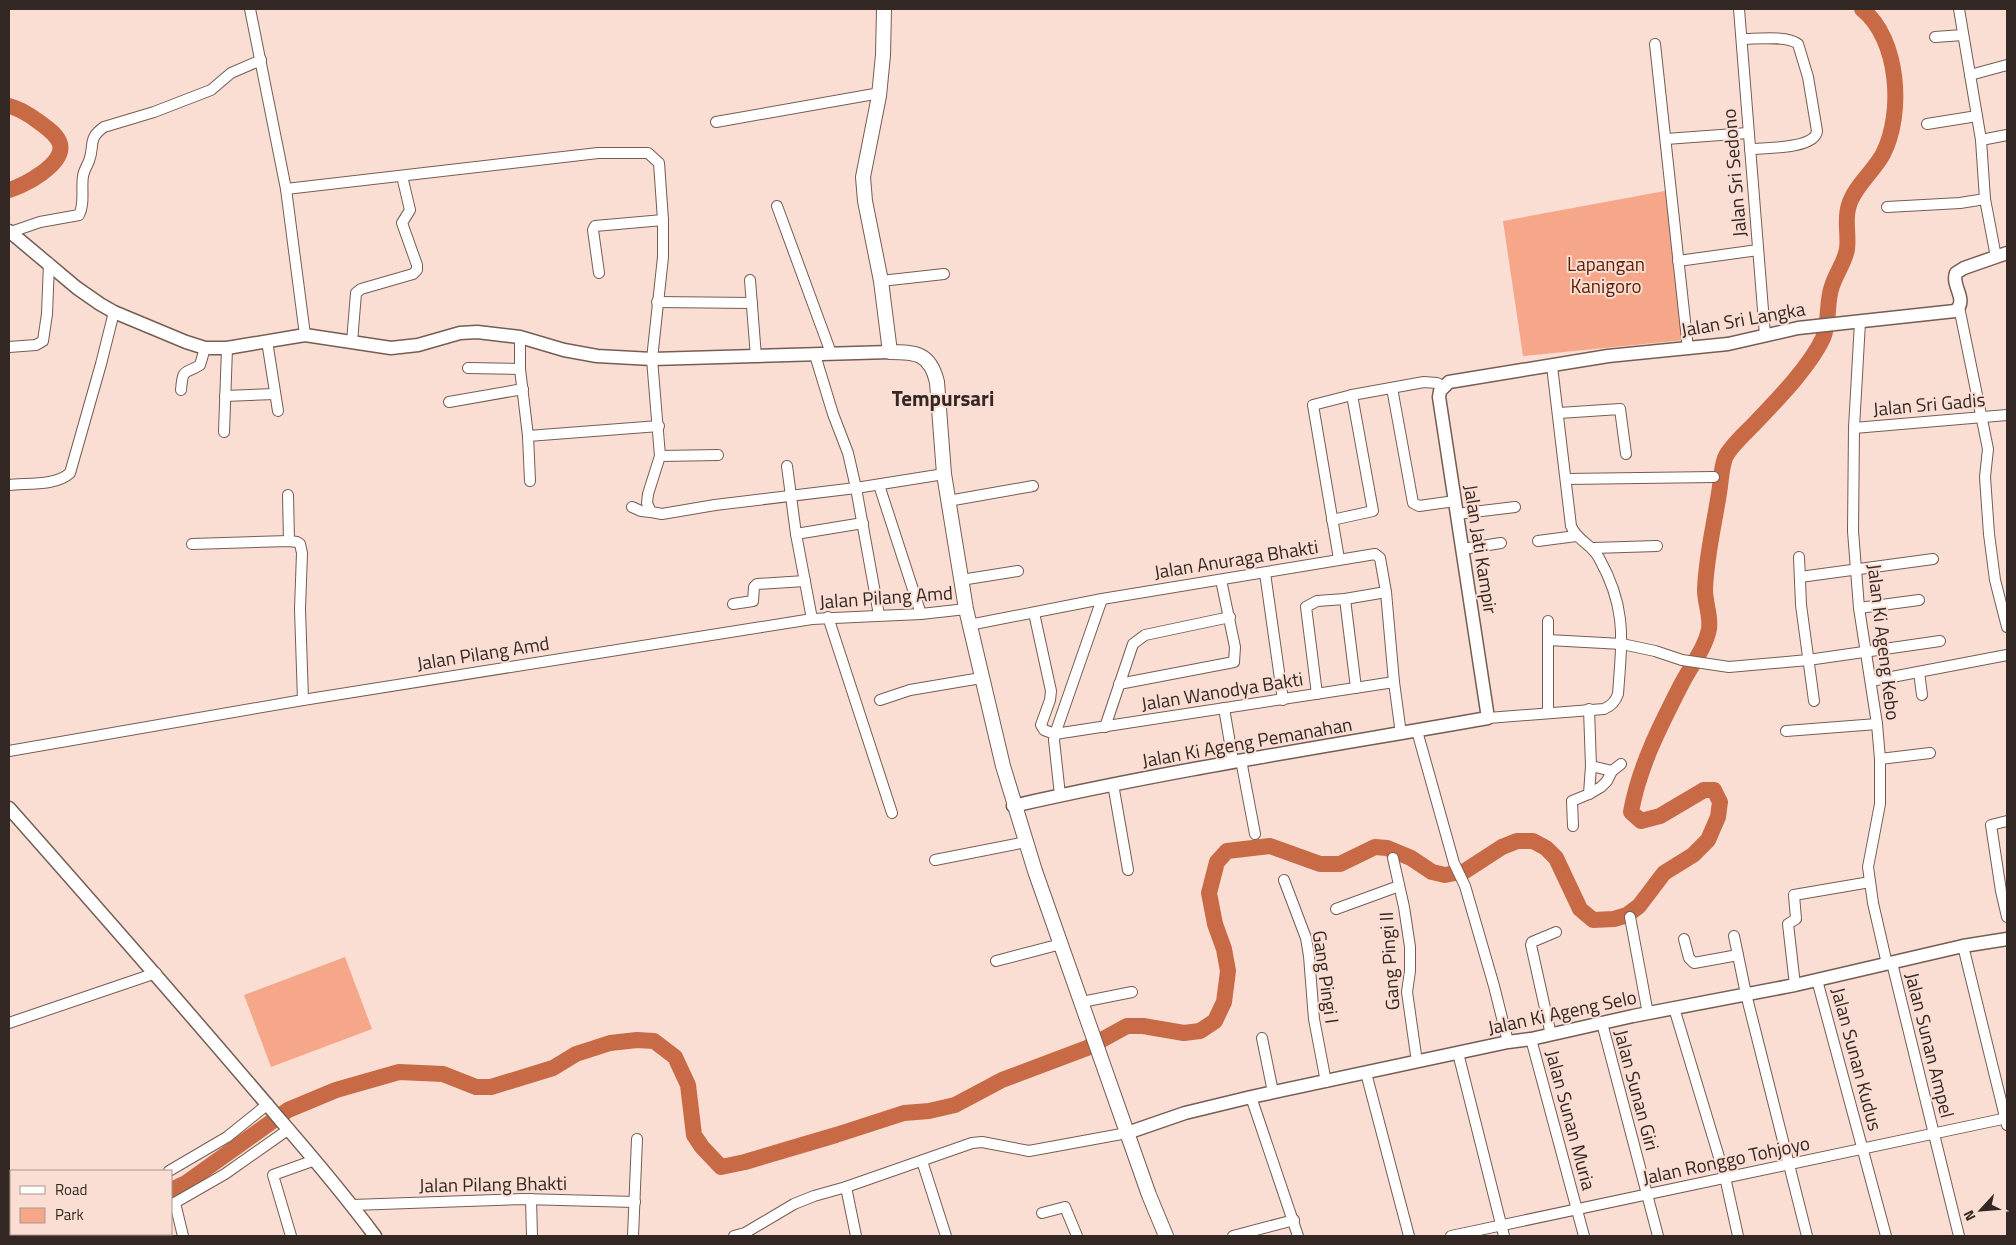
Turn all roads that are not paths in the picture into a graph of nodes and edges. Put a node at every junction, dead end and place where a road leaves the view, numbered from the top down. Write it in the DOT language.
graph roads {
  1 [pos="250,9"];
  2 [pos="884,9"];
  3 [pos="1739,9"];
  4 [pos="1959,9"];
  5 [pos="1963,35"];
  6 [pos="1935,37"];
  7 [pos="1742,39"];
  8 [pos="1655,44"];
  9 [pos="261,60"];
  10 [pos="2007,65"];
  11 [pos="1970,75"];
  12 [pos="880,93"];
  13 [pos="1977,116"];
  14 [pos="716,122"];
  15 [pos="1928,124"];
  16 [pos="1748,133"];
  17 [pos="2007,135"];
  18 [pos="1666,139"];
  19 [pos="1981,140"];
  20 [pos="1750,150"];
  21 [pos="402,176"];
  22 [pos="286,190"];
  23 [pos="1986,200"];
  24 [pos="777,206"];
  25 [pos="1887,207"];
  26 [pos="663,220"];
  27 [pos="10,232"];
  28 [pos="1758,250"];
  29 [pos="2001,255"];
  30 [pos="1678,261"];
  31 [pos="49,263"];
  32 [pos="599,272"];
  33 [pos="944,274"];
  34 [pos="750,280"];
  35 [pos="881,281"];
  36 [pos="657,302"];
  37 [pos="752,302"];
  38 [pos="1959,307"];
  39 [pos="114,312"];
  40 [pos="1860,322"];
  41 [pos="305,335"];
  42 [pos="1765,335"];
  43 [pos="520,337"];
  44 [pos="267,341"];
  45 [pos="352,342"];
  46 [pos="9,347"];
  47 [pos="205,348"];
  48 [pos="227,348"];
  49 [pos="1688,349"];
  50 [pos="890,352"];
  51 [pos="831,353"];
  52 [pos="815,355"];
  53 [pos="756,357"];
  54 [pos="652,359"];
  55 [pos="1552,366"];
  56 [pos="468,368"];
  57 [pos="520,369"];
  58 [pos="1443,386"];
  59 [pos="1392,388"];
  60 [pos="523,389"];
  61 [pos="181,390"];
  62 [pos="276,394"];
  63 [pos="1352,395"];
  64 [pos="225,396"];
  65 [pos="449,402"];
  66 [pos="278,411"];
  67 [pos="1559,413"];
  68 [pos="2007,415"];
  69 [pos="1982,416"];
  70 [pos="658,426"];
  71 [pos="1854,428"];
  72 [pos="224,432"];
  73 [pos="528,436"];
  74 [pos="1626,454"];
  75 [pos="718,455"];
  76 [pos="660,456"];
  77 [pos="786,466"];
  78 [pos="944,474"];
  79 [pos="1714,477"];
  80 [pos="1566,478"];
  81 [pos="530,481"];
  82 [pos="9,485"];
  83 [pos="879,485"];
  84 [pos="1034,486"];
  85 [pos="856,488"];
  86 [pos="288,495"];
  87 [pos="790,496"];
  88 [pos="948,501"];
  89 [pos="1514,507"];
  90 [pos="632,508"];
  91 [pos="1456,508"];
  92 [pos="651,512"];
  93 [pos="1332,520"];
  94 [pos="863,524"];
  95 [pos="796,534"];
  96 [pos="1576,536"];
  97 [pos="1538,540"];
  98 [pos="289,541"];
  99 [pos="1501,543"];
  100 [pos="192,544"];
  101 [pos="1657,546"];
  102 [pos="1593,548"];
  103 [pos="1463,549"];
  104 [pos="1799,556"];
  105 [pos="1339,559"];
  106 [pos="1933,559"];
  107 [pos="1857,568"];
  108 [pos="1018,571"];
  109 [pos="1265,573"];
  110 [pos="1800,577"];
  111 [pos="961,580"];
  112 [pos="1221,580"];
  113 [pos="805,581"];
  114 [pos="1386,592"];
  115 [pos="1102,599"];
  116 [pos="1345,599"];
  117 [pos="1919,600"];
  118 [pos="733,604"];
  119 [pos="1859,608"];
  120 [pos="966,609"];
  121 [pos="1034,613"];
  122 [pos="921,614"];
  123 [pos="879,615"];
  124 [pos="1230,617"];
  125 [pos="828,618"];
  126 [pos="812,619"];
  127 [pos="1548,621"];
  128 [pos="969,625"];
  129 [pos="2007,627"];
  130 [pos="1548,640"];
  131 [pos="1940,641"];
  132 [pos="1622,644"];
  133 [pos="1865,652"];
  134 [pos="2007,655"];
  135 [pos="1808,660"];
  136 [pos="1918,672"];
  137 [pos="981,678"];
  138 [pos="1871,681"];
  139 [pos="1394,682"];
  140 [pos="1120,684"];
  141 [pos="1356,688"];
  142 [pos="1317,694"];
  143 [pos="1922,695"];
  144 [pos="303,700"];
  145 [pos="880,700"];
  146 [pos="1283,700"];
  147 [pos="1814,701"];
  148 [pos="1224,708"];
  149 [pos="1589,709"];
  150 [pos="1548,712"];
  151 [pos="1488,718"];
  152 [pos="1877,724"];
  153 [pos="1105,727"];
  154 [pos="1417,731"];
  155 [pos="1786,731"];
  156 [pos="1055,734"];
  157 [pos="1401,734"];
  158 [pos="9,751"];
  159 [pos="1930,754"];
  160 [pos="1880,759"];
  161 [pos="1237,760"];
  162 [pos="1621,764"];
  163 [pos="1591,766"];
  164 [pos="1612,771"];
  165 [pos="1114,784"];
  166 [pos="1589,794"];
  167 [pos="1060,795"];
  168 [pos="1014,806"];
  169 [pos="9,808"];
  170 [pos="892,813"];
  171 [pos="2007,821"];
  172 [pos="1573,826"];
  173 [pos="1255,834"];
  174 [pos="1026,842"];
  175 [pos="1393,858"];
  176 [pos="935,860"];
  177 [pos="1128,870"];
  178 [pos="1284,880"];
  179 [pos="1870,882"];
  180 [pos="1399,886"];
  181 [pos="1336,909"];
  182 [pos="2007,916"];
  183 [pos="1630,917"];
  184 [pos="1556,932"];
  185 [pos="1734,936"];
  186 [pos="1684,939"];
  187 [pos="2007,939"];
  188 [pos="1061,944"];
  189 [pos="1963,946"];
  190 [pos="1738,955"];
  191 [pos="996,961"];
  192 [pos="1889,964"];
  193 [pos="156,973"];
  194 [pos="1817,980"];
  195 [pos="1795,984"];
  196 [pos="1132,992"];
  197 [pos="1746,994"];
  198 [pos="1082,1002"];
  199 [pos="1674,1008"];
  200 [pos="1648,1014"];
  201 [pos="9,1023"];
  202 [pos="1602,1023"];
  203 [pos="1551,1034"];
  204 [pos="1262,1038"];
  205 [pos="1531,1039"];
  206 [pos="1508,1042"];
  207 [pos="1458,1053"];
  208 [pos="1416,1062"];
  209 [pos="1366,1073"];
  210 [pos="1326,1082"];
  211 [pos="1273,1092"];
  212 [pos="1251,1097"];
  213 [pos="270,1106"];
  214 [pos="2007,1120"];
  215 [pos="286,1126"];
  216 [pos="1127,1133"];
  217 [pos="1934,1134"];
  218 [pos="636,1139"];
  219 [pos="1863,1148"];
  220 [pos="315,1160"];
  221 [pos="922,1161"];
  222 [pos="1790,1165"];
  223 [pos="170,1170"];
  224 [pos="1725,1177"];
  225 [pos="846,1188"];
  226 [pos="1646,1194"];
  227 [pos="531,1199"];
  228 [pos="635,1202"];
  229 [pos="173,1204"];
  230 [pos="352,1205"];
  231 [pos="1577,1210"];
  232 [pos="1042,1214"];
  233 [pos="1294,1220"];
  234 [pos="1503,1231"];
  235 [pos="745,1235"];
  236 [pos="183,1236"];
  237 [pos="291,1236"];
  238 [pos="375,1236"];
  239 [pos="532,1236"];
  240 [pos="634,1236"];
  241 [pos="734,1236"];
  242 [pos="856,1236"];
  243 [pos="946,1236"];
  244 [pos="1077,1236"];
  245 [pos="1166,1236"];
  246 [pos="1233,1236"];
  247 [pos="1298,1236"];
  248 [pos="1409,1236"];
  249 [pos="1452,1236"];
  250 [pos="1584,1236"];
  251 [pos="1658,1236"];
  252 [pos="1738,1236"];
  253 [pos="1807,1236"];
  254 [pos="1886,1236"];
  255 [pos="1959,1236"];
  1 -- 9 [label="street"];
  2 -- 12 [label="main road"];
  3 -- 7 [label="street, Jalan Sri Sedono"];
  4 -- 5 [label="street"];
  5 -- 6 [label="street"];
  5 -- 11 [label="street"];
  7 -- 16 [label="street, Jalan Sri Sedono"];
  7 -- 20 [label="street"];
  8 -- 18 [label="street"];
  9 -- 22 [label="street"];
  9 -- 27 [label="street"];
  10 -- 11 [label="street"];
  11 -- 13 [label="street"];
  12 -- 14 [label="street"];
  12 -- 35 [label="main road"];
  13 -- 15 [label="street"];
  13 -- 19 [label="street"];
  16 -- 18 [label="street"];
  16 -- 20 [label="street, Jalan Sri Sedono"];
  17 -- 19 [label="street"];
  18 -- 30 [label="street"];
  19 -- 23 [label="street"];
  20 -- 28 [label="street, Jalan Sri Sedono"];
  21 -- 22 [label="street"];
  21 -- 26 [label="street"];
  21 -- 45 [label="street"];
  22 -- 41 [label="street"];
  23 -- 25 [label="street"];
  23 -- 29 [label="street"];
  24 -- 51 [label="street"];
  26 -- 32 [label="street"];
  26 -- 36 [label="street"];
  27 -- 31 [label="street"];
  28 -- 30 [label="street"];
  28 -- 42 [label="street, Jalan Sri Sedono"];
  29 -- 38 [label="street"];
  30 -- 49 [label="street"];
  31 -- 39 [label="street"];
  31 -- 46 [label="street"];
  33 -- 35 [label="street"];
  34 -- 37 [label="street"];
  35 -- 50 [label="main road"];
  36 -- 37 [label="street"];
  36 -- 54 [label="street"];
  37 -- 53 [label="street"];
  38 -- 40 [label="street, Jalan Sri Langka"];
  38 -- 69 [label="street"];
  39 -- 47 [label="street"];
  39 -- 82 [label="street"];
  40 -- 42 [label="street, Jalan Sri Langka"];
  40 -- 71 [label="street, Jalan Ki Ageng Kebo"];
  41 -- 44 [label="street"];
  41 -- 45 [label="street"];
  42 -- 49 [label="street, Jalan Sri Langka"];
  43 -- 45 [label="street"];
  43 -- 54 [label="street"];
  43 -- 57 [label="street"];
  44 -- 48 [label="street"];
  44 -- 62 [label="street"];
  47 -- 48 [label="street"];
  47 -- 61 [label="street"];
  48 -- 64 [label="street"];
  49 -- 55 [label="street, Jalan Sri Langka"];
  50 -- 51 [label="street"];
  50 -- 78 [label="main road"];
  51 -- 52 [label="street"];
  52 -- 53 [label="street"];
  52 -- 85 [label="street"];
  53 -- 54 [label="street"];
  54 -- 70 [label="street"];
  55 -- 58 [label="street, Jalan Sri Langka"];
  55 -- 67 [label="street"];
  56 -- 57 [label="street"];
  57 -- 60 [label="street"];
  58 -- 59 [label="street"];
  58 -- 91 [label="street, Jalan Jati Kampir"];
  59 -- 63 [label="street"];
  59 -- 91 [label="street"];
  60 -- 65 [label="street"];
  60 -- 73 [label="street"];
  62 -- 64 [label="street"];
  62 -- 66 [label="street"];
  63 -- 93 [label="street"];
  63 -- 93 [label="street"];
  64 -- 72 [label="street"];
  67 -- 74 [label="street"];
  67 -- 80 [label="street"];
  68 -- 69 [label="street, Jalan Sri Gadis"];
  69 -- 71 [label="street, Jalan Sri Gadis"];
  69 -- 129 [label="street"];
  70 -- 73 [label="street"];
  70 -- 76 [label="street"];
  71 -- 107 [label="street, Jalan Ki Ageng Kebo"];
  73 -- 81 [label="street"];
  75 -- 76 [label="street"];
  76 -- 92 [label="street"];
  77 -- 87 [label="street"];
  78 -- 83 [label="street"];
  78 -- 88 [label="main road"];
  79 -- 80 [label="street"];
  80 -- 96 [label="street"];
  83 -- 85 [label="street"];
  83 -- 122 [label="street"];
  84 -- 88 [label="street"];
  85 -- 87 [label="street"];
  85 -- 94 [label="street"];
  86 -- 98 [label="street"];
  87 -- 92 [label="street"];
  87 -- 95 [label="street"];
  88 -- 111 [label="main road"];
  89 -- 91 [label="street"];
  90 -- 92 [label="street"];
  91 -- 103 [label="street, Jalan Jati Kampir"];
  93 -- 105 [label="street"];
  94 -- 95 [label="street"];
  94 -- 123 [label="street"];
  95 -- 113 [label="street"];
  96 -- 97 [label="street"];
  96 -- 102 [label="street"];
  98 -- 100 [label="street"];
  98 -- 144 [label="street"];
  99 -- 103 [label="street"];
  101 -- 102 [label="street"];
  102 -- 132 [label="street"];
  103 -- 151 [label="street, Jalan Jati Kampir"];
  104 -- 110 [label="street"];
  105 -- 109 [label="street, Jalan Anuraga Bhakti"];
  105 -- 114 [label="street, Jalan Anuraga Bhakti"];
  106 -- 107 [label="street"];
  107 -- 110 [label="street"];
  107 -- 119 [label="street, Jalan Ki Ageng Kebo"];
  108 -- 111 [label="street"];
  109 -- 112 [label="street, Jalan Anuraga Bhakti"];
  109 -- 146 [label="street"];
  110 -- 135 [label="street"];
  111 -- 120 [label="main road"];
  112 -- 115 [label="street, Jalan Anuraga Bhakti"];
  112 -- 124 [label="street"];
  113 -- 118 [label="street"];
  113 -- 126 [label="street"];
  114 -- 116 [label="street"];
  114 -- 139 [label="street"];
  115 -- 121 [label="street, Jalan Anuraga Bhakti"];
  115 -- 156 [label="street"];
  116 -- 141 [label="street"];
  116 -- 142 [label="street"];
  117 -- 119 [label="street"];
  119 -- 133 [label="street, Jalan Ki Ageng Kebo"];
  120 -- 122 [label="street, Jalan Pilang Amd"];
  120 -- 128 [label="main road"];
  121 -- 128 [label="street, Jalan Anuraga Bhakti"];
  121 -- 156 [label="street"];
  122 -- 123 [label="street, Jalan Pilang Amd"];
  123 -- 125 [label="street, Jalan Pilang Amd"];
  124 -- 140 [label="street"];
  124 -- 140 [label="street"];
  125 -- 126 [label="street, Jalan Pilang Amd"];
  125 -- 170 [label="street"];
  126 -- 144 [label="street, Jalan Pilang Amd"];
  127 -- 130 [label="street"];
  128 -- 137 [label="main road"];
  130 -- 132 [label="street"];
  130 -- 150 [label="street"];
  131 -- 133 [label="street"];
  132 -- 135 [label="street"];
  132 -- 149 [label="street"];
  133 -- 135 [label="street"];
  133 -- 138 [label="street, Jalan Ki Ageng Kebo"];
  134 -- 136 [label="street"];
  135 -- 147 [label="street"];
  136 -- 138 [label="street"];
  136 -- 143 [label="street"];
  137 -- 145 [label="street"];
  137 -- 168 [label="main road"];
  138 -- 152 [label="street, Jalan Ki Ageng Kebo"];
  139 -- 141 [label="street, Jalan Wanodya Bakti"];
  139 -- 157 [label="street"];
  140 -- 153 [label="street"];
  141 -- 142 [label="street, Jalan Wanodya Bakti"];
  142 -- 146 [label="street, Jalan Wanodya Bakti"];
  144 -- 158 [label="street, Jalan Pilang Amd"];
  146 -- 148 [label="street, Jalan Wanodya Bakti"];
  148 -- 153 [label="street, Jalan Wanodya Bakti"];
  148 -- 161 [label="street"];
  149 -- 150 [label="street"];
  149 -- 163 [label="street"];
  150 -- 151 [label="street"];
  151 -- 154 [label="street, Jalan Ki Ageng Pemanahan"];
  152 -- 155 [label="street"];
  152 -- 160 [label="street, Jalan Ki Ageng Kebo"];
  153 -- 156 [label="street, Jalan Wanodya Bakti"];
  154 -- 157 [label="street, Jalan Ki Ageng Pemanahan"];
  154 -- 206 [label="street"];
  156 -- 167 [label="street"];
  157 -- 161 [label="street, Jalan Ki Ageng Pemanahan"];
  159 -- 160 [label="street"];
  160 -- 179 [label="street, Jalan Ki Ageng Kebo"];
  161 -- 165 [label="street, Jalan Ki Ageng Pemanahan"];
  161 -- 173 [label="street"];
  162 -- 164 [label="street"];
  163 -- 164 [label="street"];
  163 -- 166 [label="street"];
  164 -- 166 [label="street"];
  165 -- 167 [label="street, Jalan Ki Ageng Pemanahan"];
  165 -- 177 [label="street"];
  166 -- 172 [label="street"];
  167 -- 168 [label="street, Jalan Ki Ageng Pemanahan"];
  168 -- 174 [label="main road"];
  169 -- 193 [label="street"];
  171 -- 182 [label="street"];
  174 -- 176 [label="street"];
  174 -- 188 [label="main road"];
  175 -- 180 [label="street, Gang Pingi II"];
  178 -- 210 [label="street, Gang Pingi I"];
  179 -- 192 [label="street, Jalan Ki Ageng Kebo"];
  179 -- 195 [label="street"];
  180 -- 181 [label="street"];
  180 -- 208 [label="street, Gang Pingi II"];
  183 -- 200 [label="street"];
  184 -- 203 [label="street"];
  185 -- 190 [label="street"];
  186 -- 190 [label="street"];
  187 -- 189 [label="street, Jalan Ki Ageng Selo"];
  188 -- 191 [label="street"];
  188 -- 198 [label="main road"];
  189 -- 192 [label="street, Jalan Ki Ageng Selo"];
  189 -- 214 [label="street"];
  190 -- 197 [label="street"];
  192 -- 194 [label="street, Jalan Ki Ageng Selo"];
  192 -- 217 [label="street, Jalan Sunan Ampel"];
  193 -- 201 [label="street"];
  193 -- 213 [label="street"];
  194 -- 195 [label="street, Jalan Ki Ageng Selo"];
  194 -- 219 [label="street, Jalan Sunan Kudus"];
  195 -- 197 [label="street, Jalan Ki Ageng Selo"];
  196 -- 198 [label="street"];
  197 -- 199 [label="street, Jalan Ki Ageng Selo"];
  197 -- 222 [label="street"];
  198 -- 216 [label="main road"];
  199 -- 200 [label="street, Jalan Ki Ageng Selo"];
  199 -- 224 [label="street"];
  200 -- 202 [label="street, Jalan Ki Ageng Selo"];
  202 -- 203 [label="street, Jalan Ki Ageng Selo"];
  202 -- 226 [label="street, Jalan Sunan Giri"];
  203 -- 205 [label="street, Jalan Ki Ageng Selo"];
  204 -- 211 [label="street"];
  205 -- 206 [label="street, Jalan Ki Ageng Selo"];
  205 -- 231 [label="street, Jalan Sunan Muria"];
  206 -- 207 [label="street, Jalan Ki Ageng Selo"];
  207 -- 208 [label="street, Jalan Ki Ageng Selo"];
  207 -- 234 [label="street"];
  208 -- 209 [label="street, Jalan Ki Ageng Selo"];
  209 -- 210 [label="street, Jalan Ki Ageng Selo"];
  209 -- 248 [label="street"];
  210 -- 211 [label="street, Jalan Ki Ageng Selo"];
  211 -- 212 [label="street, Jalan Ki Ageng Selo"];
  212 -- 216 [label="street, Jalan Ki Ageng Selo"];
  212 -- 233 [label="street"];
  213 -- 215 [label="street"];
  213 -- 223 [label="street"];
  214 -- 217 [label="street, Jalan Ronggo Tohjoyo"];
  215 -- 220 [label="street"];
  215 -- 229 [label="street"];
  216 -- 221 [label="street"];
  216 -- 245 [label="main road"];
  217 -- 219 [label="street, Jalan Ronggo Tohjoyo"];
  217 -- 255 [label="street, Jalan Sunan Ampel"];
  218 -- 228 [label="street"];
  219 -- 222 [label="street, Jalan Ronggo Tohjoyo"];
  219 -- 254 [label="street, Jalan Sunan Kudus"];
  220 -- 230 [label="street"];
  220 -- 237 [label="street"];
  221 -- 225 [label="street"];
  221 -- 243 [label="street"];
  222 -- 224 [label="street, Jalan Ronggo Tohjoyo"];
  222 -- 253 [label="street"];
  224 -- 226 [label="street, Jalan Ronggo Tohjoyo"];
  224 -- 252 [label="street"];
  225 -- 235 [label="street"];
  225 -- 242 [label="street"];
  226 -- 231 [label="street, Jalan Ronggo Tohjoyo"];
  226 -- 251 [label="street, Jalan Sunan Giri"];
  227 -- 228 [label="street, Jalan Pilang Bhakti"];
  227 -- 230 [label="street, Jalan Pilang Bhakti"];
  227 -- 239 [label="street"];
  228 -- 240 [label="street"];
  229 -- 236 [label="street"];
  230 -- 238 [label="street"];
  231 -- 234 [label="street, Jalan Ronggo Tohjoyo"];
  231 -- 250 [label="street, Jalan Sunan Muria"];
  232 -- 244 [label="street"];
  233 -- 246 [label="street"];
  233 -- 247 [label="street"];
  234 -- 249 [label="street, Jalan Ronggo Tohjoyo"];
  235 -- 241 [label="street"];
}
